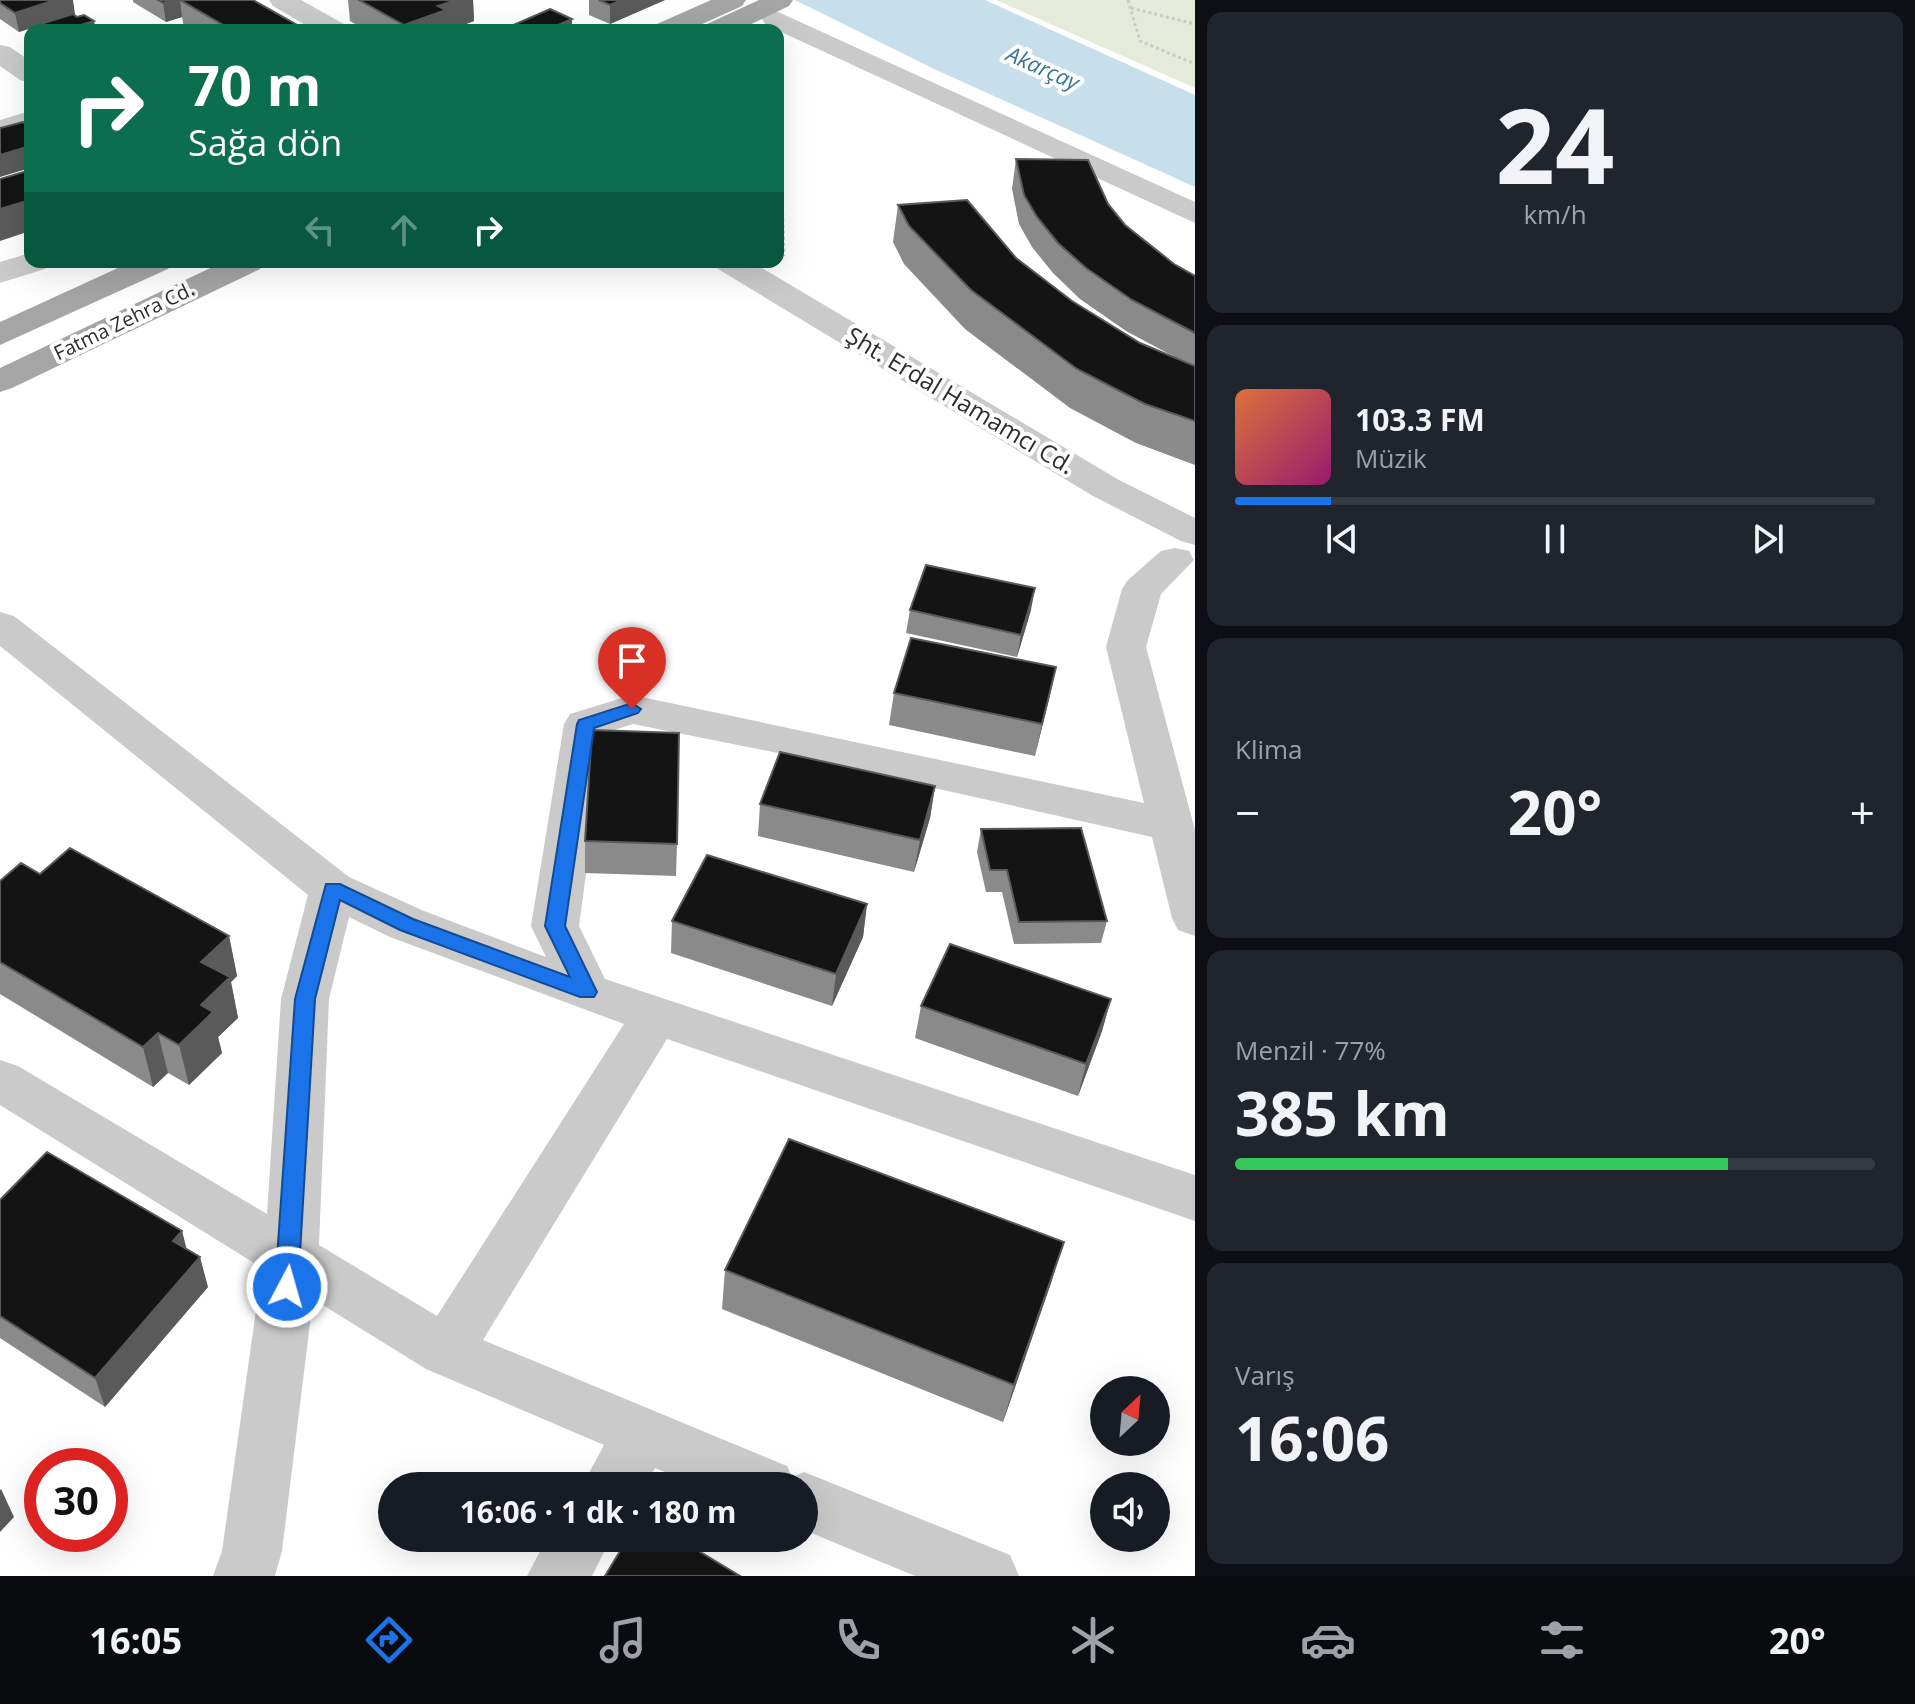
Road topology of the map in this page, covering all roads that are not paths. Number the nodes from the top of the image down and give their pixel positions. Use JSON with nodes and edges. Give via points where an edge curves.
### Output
{"nodes":[{"id":1,"x":282,"y":0,"type":"edge"},
{"id":2,"x":733,"y":0,"type":"edge"},
{"id":3,"x":778,"y":10,"type":"edge"},
{"id":4,"x":324,"y":24,"type":"edge"},
{"id":5,"x":680,"y":24,"type":"edge"},
{"id":6,"x":735,"y":24,"type":"edge"},
{"id":7,"x":0,"y":53,"type":"edge"},
{"id":8,"x":24,"y":70,"type":"edge"},
{"id":9,"x":24,"y":122,"type":"edge"},
{"id":10,"x":0,"y":129,"type":"edge"},
{"id":11,"x":1195,"y":214,"type":"edge"},
{"id":12,"x":24,"y":265,"type":"edge"},
{"id":13,"x":144,"y":268,"type":"edge"},
{"id":14,"x":236,"y":268,"type":"edge"},
{"id":15,"x":739,"y":268,"type":"edge"},
{"id":16,"x":0,"y":273,"type":"edge"},
{"id":17,"x":0,"y":335,"type":"edge"},
{"id":18,"x":0,"y":381,"type":"edge"},
{"id":19,"x":1188,"y":558,"type":"edge"},
{"id":20,"x":0,"y":625,"type":"edge"},
{"id":21,"x":1171,"y":825,"type":"junction"},
{"id":22,"x":333,"y":889,"type":"junction"},
{"id":23,"x":1195,"y":918,"type":"edge"},
{"id":24,"x":587,"y":992,"type":"junction"},
{"id":25,"x":656,"y":1015,"type":"junction"},
{"id":26,"x":0,"y":1080,"type":"edge"},
{"id":27,"x":1195,"y":1198,"type":"edge"},
{"id":28,"x":291,"y":1257,"type":"junction"},
{"id":29,"x":446,"y":1351,"type":"junction"},
{"id":30,"x":642,"y":1436,"type":"junction"},
{"id":31,"x":620,"y":1472,"type":"edge"},
{"id":32,"x":731,"y":1472,"type":"edge"},
{"id":33,"x":818,"y":1507,"type":"edge"},
{"id":34,"x":573,"y":1552,"type":"edge"},
{"id":35,"x":244,"y":1576,"type":"edge"},
{"id":36,"x":558,"y":1576,"type":"edge"},
{"id":37,"x":988,"y":1576,"type":"edge"}],
"edges":[{"from":1,"to":4,"type":"street"},
{"from":2,"to":5,"type":"main road"},
{"from":3,"to":6,"type":"main road"},
{"from":3,"to":11,"type":"street"},
{"from":7,"to":8,"type":"street"},
{"from":9,"to":10,"type":"street"},
{"from":12,"to":16,"type":"street"},
{"from":13,"to":17,"type":"main road","name":"Fatma Zehra Cd."},
{"from":14,"to":18,"type":"main road","name":"Fatma Zehra Cd."},
{"from":15,"to":19,"type":"street","name":"Şht. Erdal Hamamcı Cd.","via":[[1106,488]]},
{"from":19,"to":21,"type":"street","via":[[1142,589],[1126,647]]},
{"from":20,"to":22,"type":"street"},
{"from":21,"to":23,"type":"street"},
{"from":21,"to":24,"type":"street","via":[[632,709],[585,724],[555,926]]},
{"from":22,"to":24,"type":"street","via":[[407,924]]},
{"from":22,"to":28,"type":"street","via":[[305,999]]},
{"from":24,"to":25,"type":"street"},
{"from":25,"to":27,"type":"street"},
{"from":25,"to":29,"type":"street"},
{"from":26,"to":28,"type":"street"},
{"from":28,"to":29,"type":"street"},
{"from":28,"to":35,"type":"street","via":[[252,1551]]},
{"from":29,"to":30,"type":"street"},
{"from":30,"to":31,"type":"street"},
{"from":30,"to":32,"type":"street"},
{"from":33,"to":37,"type":"street"},
{"from":34,"to":36,"type":"street"}]}
